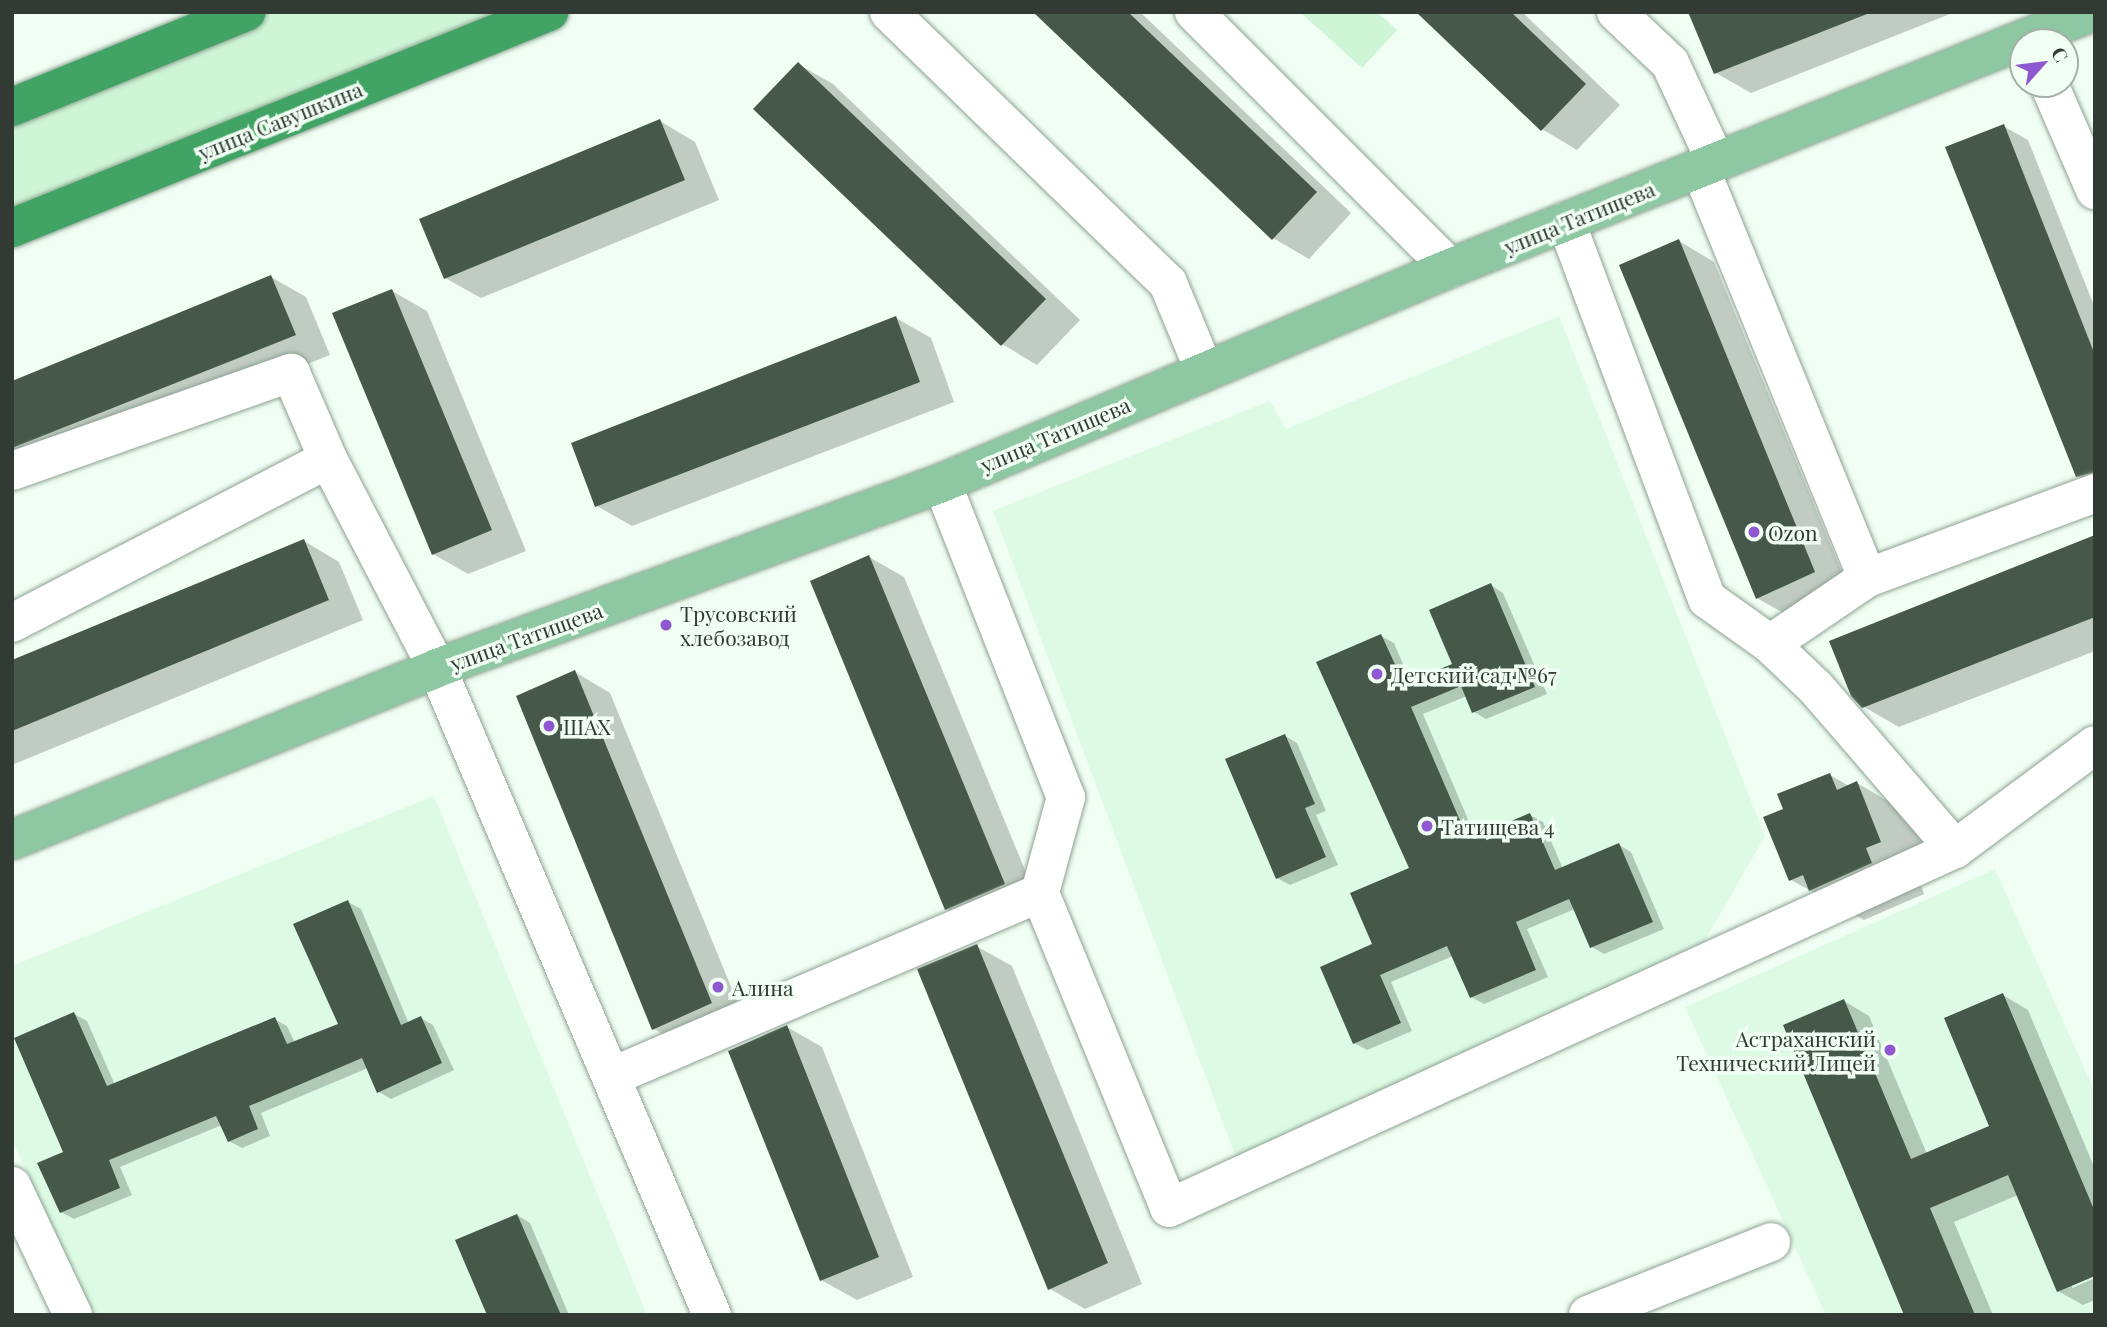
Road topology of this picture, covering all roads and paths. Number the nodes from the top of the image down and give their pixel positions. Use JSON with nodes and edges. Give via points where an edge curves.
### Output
{"nodes":[{"id":1,"x":246,"y":12,"type":"edge"},
{"id":2,"x":549,"y":12,"type":"edge"},
{"id":3,"x":889,"y":12,"type":"edge"},
{"id":4,"x":1194,"y":12,"type":"edge"},
{"id":5,"x":1616,"y":12,"type":"edge"},
{"id":6,"x":2092,"y":12,"type":"edge"},
{"id":7,"x":2056,"y":28,"type":"edge"},
{"id":8,"x":2009,"y":48,"type":"edge"},
{"id":9,"x":2055,"y":98,"type":"edge"},
{"id":10,"x":12,"y":107,"type":"edge"},
{"id":11,"x":1708,"y":165,"type":"junction"},
{"id":12,"x":2095,"y":190,"type":"edge"},
{"id":13,"x":1566,"y":222,"type":"junction"},
{"id":14,"x":12,"y":228,"type":"edge"},
{"id":15,"x":1450,"y":268,"type":"junction"},
{"id":16,"x":1204,"y":370,"type":"junction"},
{"id":17,"x":328,"y":458,"type":"junction"},
{"id":18,"x":12,"y":471,"type":"edge"},
{"id":19,"x":942,"y":483,"type":"junction"},
{"id":20,"x":2095,"y":493,"type":"edge"},
{"id":21,"x":1867,"y":578,"type":"junction"},
{"id":22,"x":12,"y":623,"type":"edge"},
{"id":23,"x":1770,"y":643,"type":"junction"},
{"id":24,"x":437,"y":668,"type":"junction"},
{"id":25,"x":2095,"y":745,"type":"edge"},
{"id":26,"x":12,"y":840,"type":"edge"},
{"id":27,"x":1955,"y":849,"type":"junction"},
{"id":28,"x":1040,"y":892,"type":"junction"},
{"id":29,"x":613,"y":1076,"type":"junction"},
{"id":30,"x":12,"y":1186,"type":"edge"},
{"id":31,"x":1771,"y":1242,"type":"dead end"},
{"id":32,"x":73,"y":1315,"type":"edge"},
{"id":33,"x":712,"y":1315,"type":"edge"},
{"id":34,"x":1588,"y":1315,"type":"edge"}],
"edges":[{"from":1,"to":10,"type":"highway"},
{"from":2,"to":14,"type":"highway","name":"улица Савушкина"},
{"from":3,"to":16,"type":"street","via":[[1168,284]]},
{"from":4,"to":15,"type":"street"},
{"from":5,"to":11,"type":"street","via":[[1670,63]]},
{"from":6,"to":7,"type":"main road","name":"улица Татищева"},
{"from":8,"to":11,"type":"main road","name":"улица Татищева"},
{"from":9,"to":12,"type":"street"},
{"from":11,"to":13,"type":"main road","name":"улица Татищева"},
{"from":11,"to":21,"type":"street"},
{"from":13,"to":15,"type":"main road","name":"улица Татищева"},
{"from":13,"to":23,"type":"street","via":[[1707,599]]},
{"from":15,"to":16,"type":"main road","name":"улица Татищева"},
{"from":16,"to":19,"type":"main road","name":"улица Татищева"},
{"from":17,"to":18,"type":"street","via":[[291,373]]},
{"from":17,"to":22,"type":"street"},
{"from":17,"to":24,"type":"street"},
{"from":19,"to":24,"type":"main road","name":"улица Татищева"},
{"from":19,"to":28,"type":"street","via":[[1066,797]]},
{"from":20,"to":21,"type":"street"},
{"from":21,"to":23,"type":"street"},
{"from":23,"to":27,"type":"street","via":[[1815,687]]},
{"from":24,"to":26,"type":"main road","name":"улица Татищева"},
{"from":24,"to":29,"type":"street"},
{"from":25,"to":27,"type":"street"},
{"from":27,"to":28,"type":"street","via":[[1169,1208]]},
{"from":28,"to":29,"type":"street"},
{"from":29,"to":33,"type":"street"},
{"from":30,"to":32,"type":"street"},
{"from":31,"to":34,"type":"street"}]}
